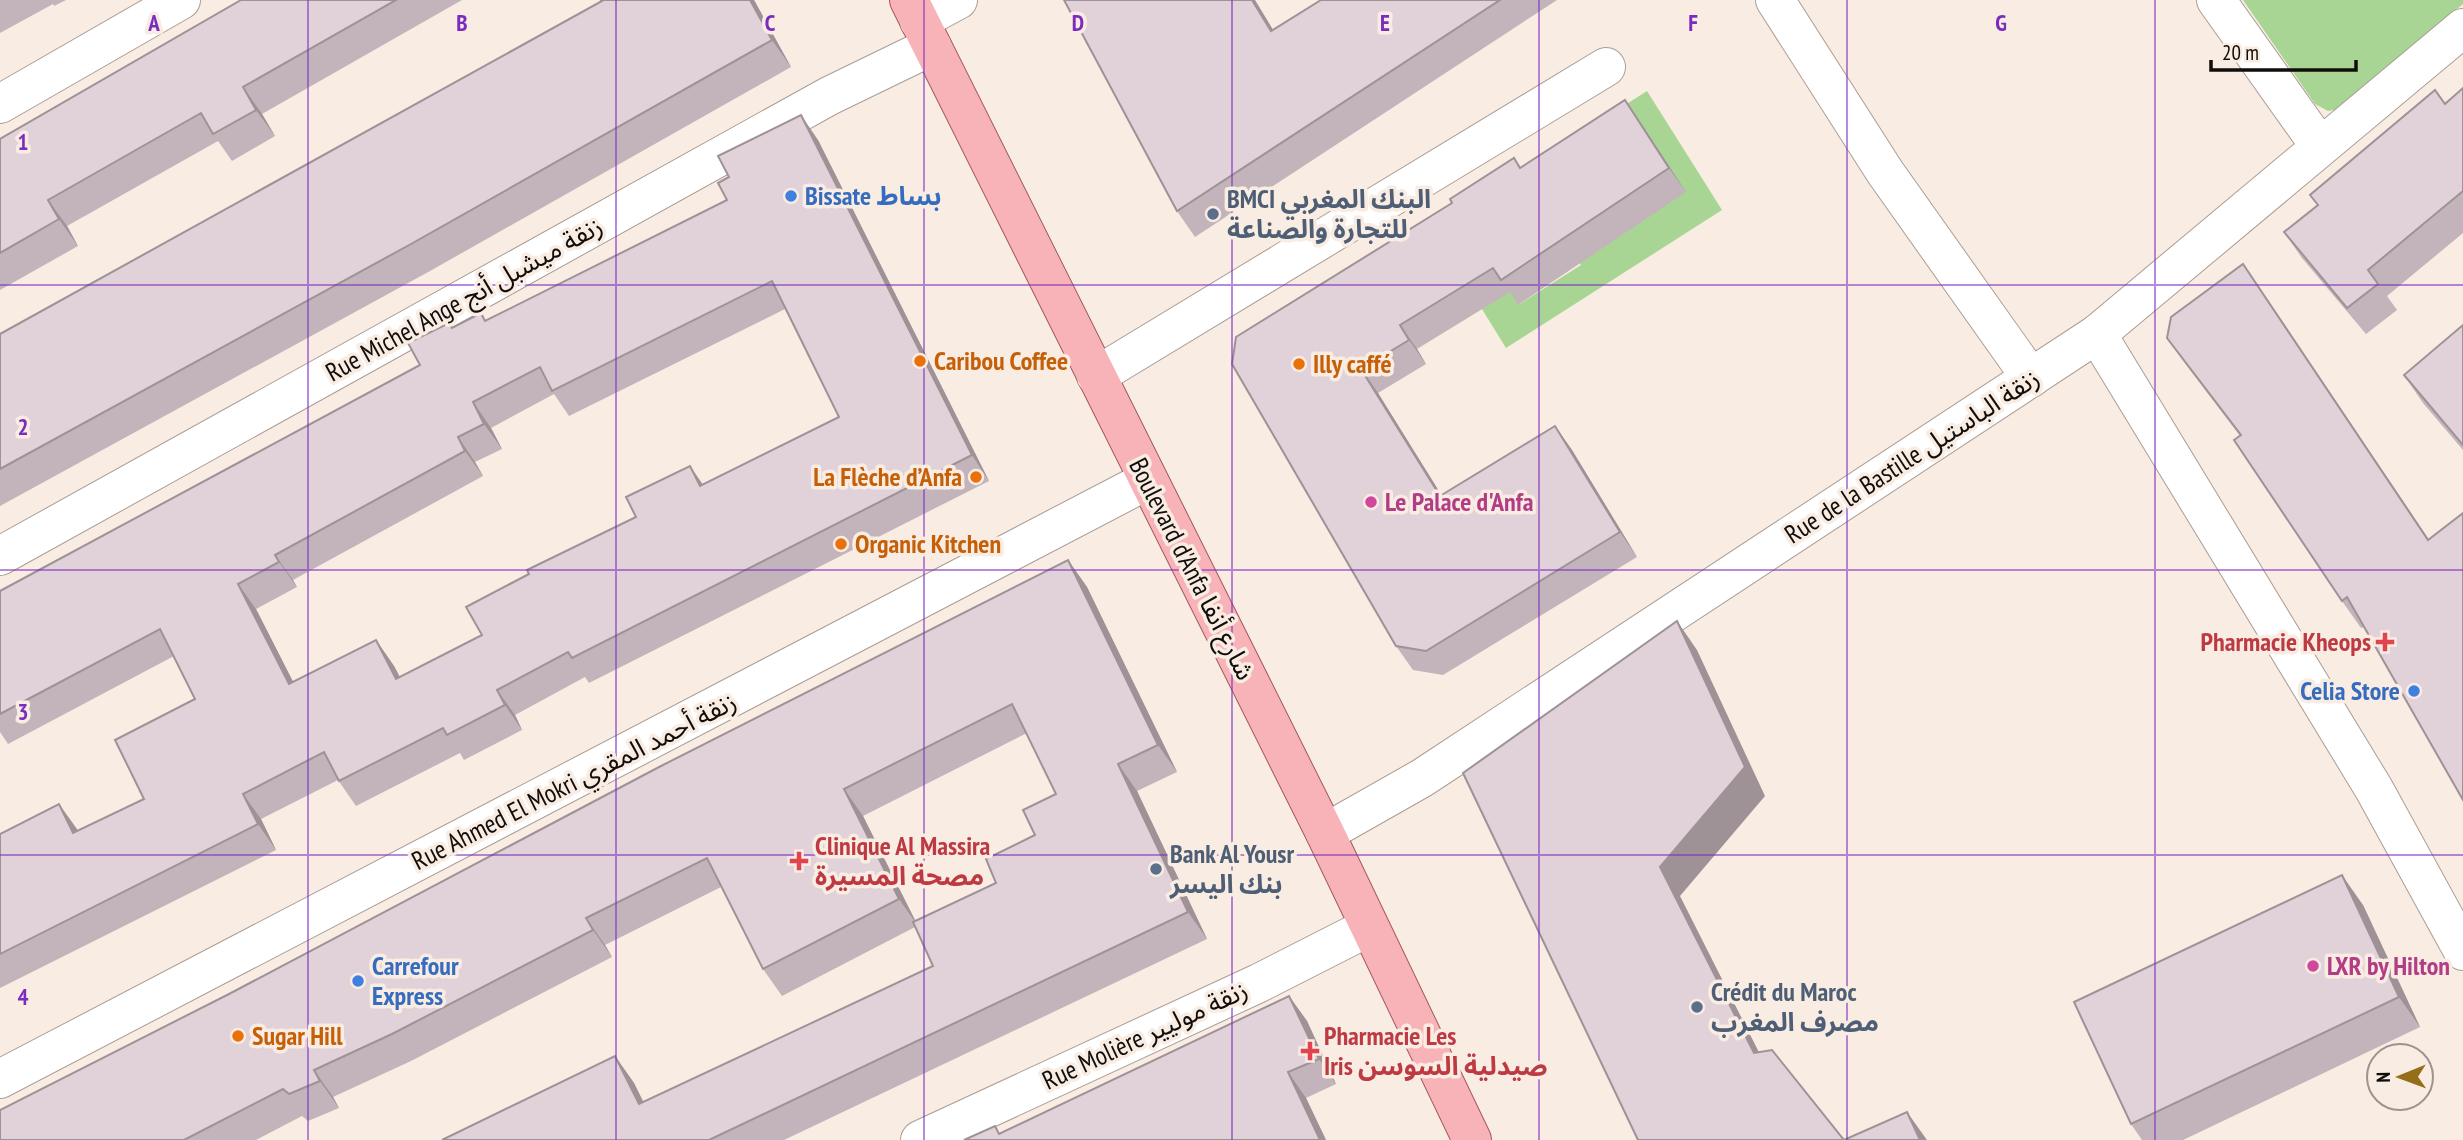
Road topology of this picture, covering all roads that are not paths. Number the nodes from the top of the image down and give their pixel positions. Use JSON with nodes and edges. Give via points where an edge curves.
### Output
{"nodes":[{"id":1,"x":181,"y":0,"type":"edge"},
{"id":2,"x":958,"y":0,"type":"edge"},
{"id":3,"x":1775,"y":0,"type":"edge"},
{"id":4,"x":2216,"y":0,"type":"edge"},
{"id":5,"x":920,"y":22,"type":"edge"},
{"id":6,"x":2463,"y":28,"type":"edge"},
{"id":7,"x":1606,"y":67,"type":"dead end"},
{"id":8,"x":0,"y":104,"type":"edge"},
{"id":9,"x":2319,"y":145,"type":"junction"},
{"id":10,"x":2097,"y":334,"type":"junction"},
{"id":11,"x":1096,"y":376,"type":"junction"},
{"id":12,"x":2031,"y":378,"type":"junction"},
{"id":13,"x":1148,"y":480,"type":"junction"},
{"id":14,"x":0,"y":556,"type":"edge"},
{"id":15,"x":1325,"y":833,"type":"junction"},
{"id":16,"x":1369,"y":927,"type":"junction"},
{"id":17,"x":2463,"y":951,"type":"edge"},
{"id":18,"x":0,"y":1079,"type":"edge"},
{"id":19,"x":920,"y":1140,"type":"edge"},
{"id":20,"x":1472,"y":1140,"type":"edge"}],
"edges":[{"from":1,"to":8,"type":"street"},
{"from":2,"to":5,"type":"street","name":"Rue Michel Ange زنقة ميشبل أنج"},
{"from":3,"to":12,"type":"street","via":[[1885,172]]},
{"from":4,"to":9,"type":"street"},
{"from":5,"to":11,"type":"main road","name":"Boulevard d'Anfa شارع أنفا"},
{"from":5,"to":14,"type":"street","name":"Rue Michel Ange زنقة ميشبل أنج","via":[[817,103]]},
{"from":6,"to":9,"type":"street","name":"Rue de la Bastille زنقة الباستيل"},
{"from":7,"to":11,"type":"street"},
{"from":9,"to":10,"type":"street","name":"Rue de la Bastille زنقة الباستيل"},
{"from":10,"to":12,"type":"street","name":"Rue de la Bastille زنقة الباستيل"},
{"from":10,"to":17,"type":"street","via":[[2374,789]]},
{"from":11,"to":13,"type":"main road","name":"Boulevard d'Anfa شارع أنفا"},
{"from":12,"to":15,"type":"street","name":"Rue de la Bastille زنقة الباستيل","via":[[1422,778]]},
{"from":13,"to":15,"type":"main road","name":"Boulevard d'Anfa شارع أنفا"},
{"from":13,"to":18,"type":"street","name":"Rue Ahmed El Mokri زنقة أحمد المقري"},
{"from":15,"to":16,"type":"main road","name":"Boulevard d'Anfa شارع أنفا"},
{"from":16,"to":19,"type":"street","name":"Rue Molière زنقة موليير"},
{"from":16,"to":20,"type":"main road","name":"Boulevard d'Anfa شارع أنفا"}]}
